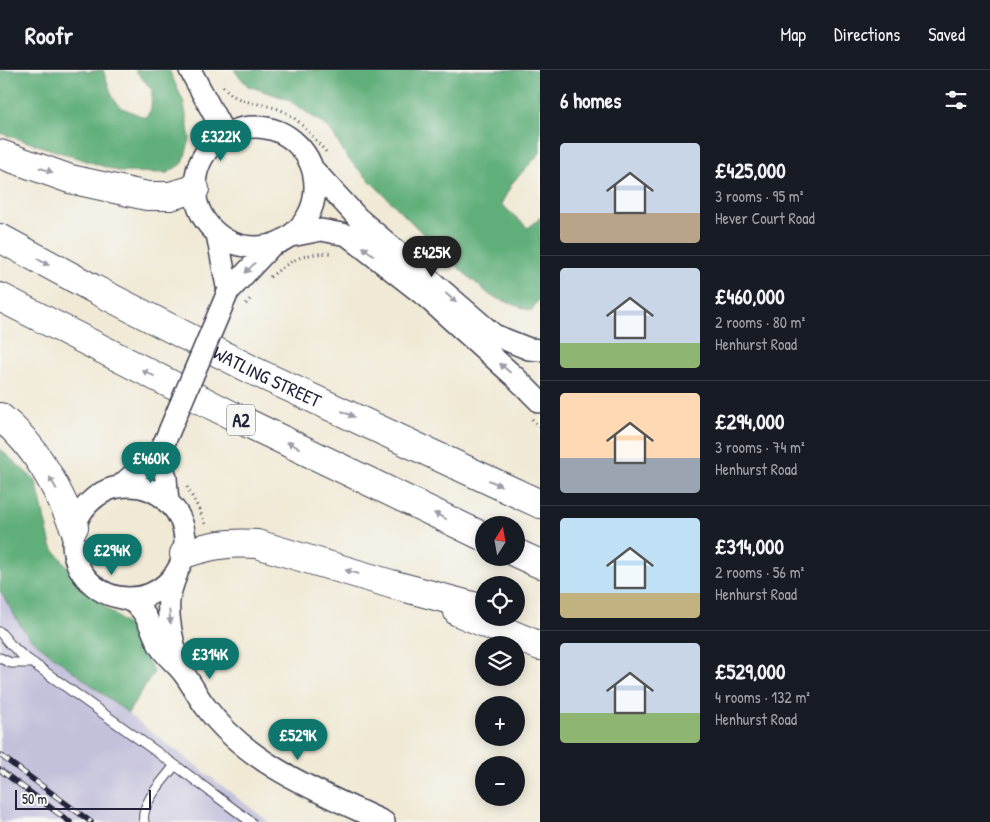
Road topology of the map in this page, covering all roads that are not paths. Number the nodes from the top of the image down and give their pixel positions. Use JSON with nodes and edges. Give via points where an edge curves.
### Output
{"nodes":[{"id":1,"x":190,"y":70,"type":"edge"},
{"id":2,"x":225,"y":135,"type":"junction"},
{"id":3,"x":0,"y":154,"type":"edge"},
{"id":4,"x":313,"y":169,"type":"junction"},
{"id":5,"x":195,"y":190,"type":"junction"},
{"id":6,"x":217,"y":234,"type":"junction"},
{"id":7,"x":291,"y":236,"type":"junction"},
{"id":8,"x":0,"y":238,"type":"edge"},
{"id":9,"x":272,"y":245,"type":"junction"},
{"id":10,"x":228,"y":292,"type":"junction"},
{"id":11,"x":0,"y":297,"type":"edge"},
{"id":12,"x":540,"y":350,"type":"edge"},
{"id":13,"x":534,"y":409,"type":"edge"},
{"id":14,"x":0,"y":417,"type":"edge"},
{"id":15,"x":162,"y":446,"type":"junction"},
{"id":16,"x":119,"y":487,"type":"junction"},
{"id":17,"x":168,"y":503,"type":"junction"},
{"id":18,"x":540,"y":504,"type":"edge"},
{"id":19,"x":74,"y":527,"type":"junction"},
{"id":20,"x":475,"y":533,"type":"edge"},
{"id":21,"x":525,"y":556,"type":"edge"},
{"id":22,"x":190,"y":557,"type":"junction"},
{"id":23,"x":540,"y":564,"type":"edge"},
{"id":24,"x":391,"y":584,"type":"junction"},
{"id":25,"x":122,"y":598,"type":"junction"},
{"id":26,"x":475,"y":607,"type":"edge"},
{"id":27,"x":525,"y":621,"type":"edge"},
{"id":28,"x":540,"y":625,"type":"edge"},
{"id":29,"x":0,"y":632,"type":"edge"},
{"id":30,"x":540,"y":646,"type":"edge"},
{"id":31,"x":0,"y":658,"type":"edge"},
{"id":32,"x":33,"y":663,"type":"junction"},
{"id":33,"x":184,"y":674,"type":"junction"},
{"id":34,"x":175,"y":765,"type":"junction"},
{"id":35,"x":144,"y":822,"type":"edge"},
{"id":36,"x":251,"y":822,"type":"edge"},
{"id":37,"x":384,"y":822,"type":"edge"}],
"edges":[{"from":1,"to":2,"type":"street"},
{"from":2,"to":4,"type":"street","via":[[241,128],[277,131],[293,139]]},
{"from":2,"to":5,"type":"street","via":[[202,158],[196,173]]},
{"from":3,"to":5,"type":"highway","one_way":true,"via":[[70,178],[147,196],[170,196]]},
{"from":4,"to":7,"type":"street","via":[[316,187],[313,206]]},
{"from":4,"to":12,"type":"street","one_way":true,"via":[[358,218],[494,335]]},
{"from":5,"to":6,"type":"street","via":[[205,221]]},
{"from":6,"to":9,"type":"street","via":[[234,243],[253,247]]},
{"from":6,"to":10,"type":"street"},
{"from":7,"to":9,"type":"street"},
{"from":13,"to":7,"type":"street","one_way":true,"via":[[516,378],[426,296],[347,235],[321,230]]},
{"from":8,"to":18,"type":"highway","name":"WATLING STREET","one_way":true,"via":[[256,372]]},
{"from":9,"to":10,"type":"street","one_way":true},
{"from":10,"to":15,"type":"street","bridge":true},
{"from":20,"to":11,"type":"highway","number":"A2","one_way":true,"via":[[233,416]]},
{"from":19,"to":14,"type":"highway","one_way":true,"via":[[36,454]]},
{"from":15,"to":16,"type":"street"},
{"from":15,"to":17,"type":"street"},
{"from":16,"to":17,"type":"street","via":[[137,487],[154,492]]},
{"from":16,"to":19,"type":"street","via":[[91,501],[80,512]]},
{"from":17,"to":22,"type":"street","via":[[179,517]]},
{"from":19,"to":25,"type":"street","via":[[72,546],[77,565],[88,581],[103,592]]},
{"from":21,"to":23,"type":"highway"},
{"from":24,"to":22,"type":"highway","one_way":true,"via":[[257,544],[234,542]]},
{"from":22,"to":25,"type":"street","via":[[167,583],[154,592],[138,598]]},
{"from":22,"to":33,"type":"street","one_way":true,"via":[[169,600],[176,656]]},
{"from":24,"to":26,"type":"highway"},
{"from":24,"to":30,"type":"highway"},
{"from":25,"to":33,"type":"street","via":[[130,599],[140,608],[160,646]]},
{"from":27,"to":28,"type":"highway"},
{"from":29,"to":32,"type":"lane"},
{"from":31,"to":32,"type":"lane","via":[[11,663]]},
{"from":32,"to":34,"type":"lane"},
{"from":33,"to":37,"type":"street","via":[[222,726],[258,758]]},
{"from":34,"to":35,"type":"lane","via":[[146,806]]},
{"from":34,"to":36,"type":"lane"}]}
